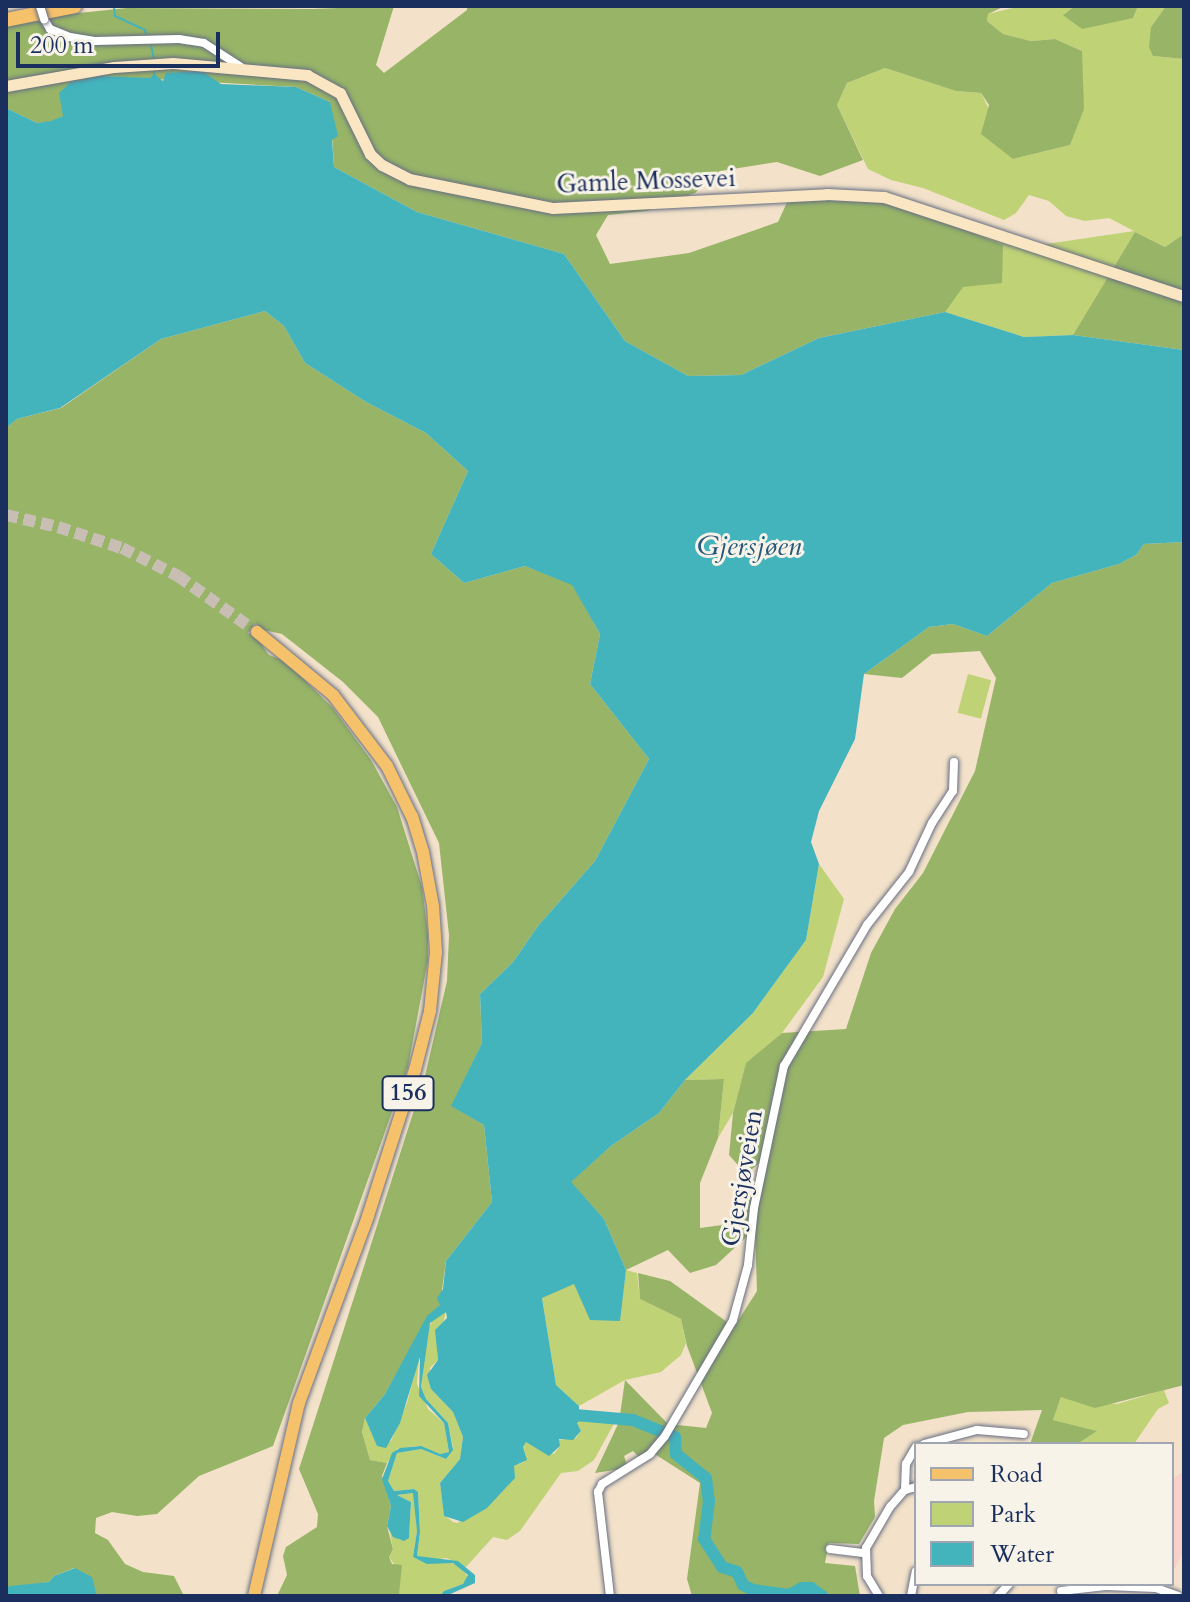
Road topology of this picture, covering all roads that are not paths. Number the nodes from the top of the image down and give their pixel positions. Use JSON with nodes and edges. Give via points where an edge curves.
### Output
{"nodes":[{"id":1,"x":75,"y":6,"type":"edge"},
{"id":2,"x":40,"y":10,"type":"edge"},
{"id":3,"x":6,"y":13,"type":"edge"},
{"id":4,"x":6,"y":20,"type":"edge"},
{"id":5,"x":241,"y":67,"type":"junction"},
{"id":6,"x":6,"y":86,"type":"edge"},
{"id":7,"x":1184,"y":296,"type":"edge"},
{"id":8,"x":257,"y":632,"type":"tunnel mouth"},
{"id":9,"x":954,"y":762,"type":"dead end"},
{"id":10,"x":1024,"y":1434,"type":"dead end"},
{"id":11,"x":932,"y":1442,"type":"edge"},
{"id":12,"x":914,"y":1450,"type":"edge"},
{"id":13,"x":914,"y":1488,"type":"edge"},
{"id":14,"x":905,"y":1490,"type":"junction"},
{"id":15,"x":830,"y":1549,"type":"dead end"},
{"id":16,"x":865,"y":1553,"type":"junction"},
{"id":17,"x":1061,"y":1591,"type":"dead end"},
{"id":18,"x":254,"y":1596,"type":"edge"},
{"id":19,"x":610,"y":1596,"type":"edge"},
{"id":20,"x":879,"y":1596,"type":"edge"},
{"id":21,"x":1178,"y":1596,"type":"edge"}],
"edges":[{"from":1,"to":4,"type":"highway"},
{"from":2,"to":3,"type":"highway"},
{"from":2,"to":5,"type":"street","via":[[50,29],[70,37],[204,43]]},
{"from":5,"to":6,"type":"main road","name":"Gamle Mossevei","via":[[114,67]]},
{"from":5,"to":7,"type":"main road","name":"Gamle Mossevei","via":[[307,75],[333,86],[347,103],[370,154],[409,179],[553,208],[827,194],[884,197]]},
{"from":8,"to":18,"type":"main road","number":"156","via":[[333,695],[387,766],[423,852],[436,952],[415,1070],[299,1403]]},
{"from":9,"to":19,"type":"street","name":"Gjersjøveien","via":[[953,791],[909,872],[867,925],[784,1066],[733,1320],[667,1433],[650,1454],[602,1484],[598,1492]]},
{"from":10,"to":11,"type":"street","via":[[977,1430]]},
{"from":12,"to":14,"type":"street","via":[[906,1464]]},
{"from":13,"to":14,"type":"street"},
{"from":14,"to":16,"type":"street"},
{"from":15,"to":16,"type":"street"},
{"from":16,"to":20,"type":"street","via":[[867,1576]]},
{"from":17,"to":21,"type":"street","via":[[1156,1588]]}]}
